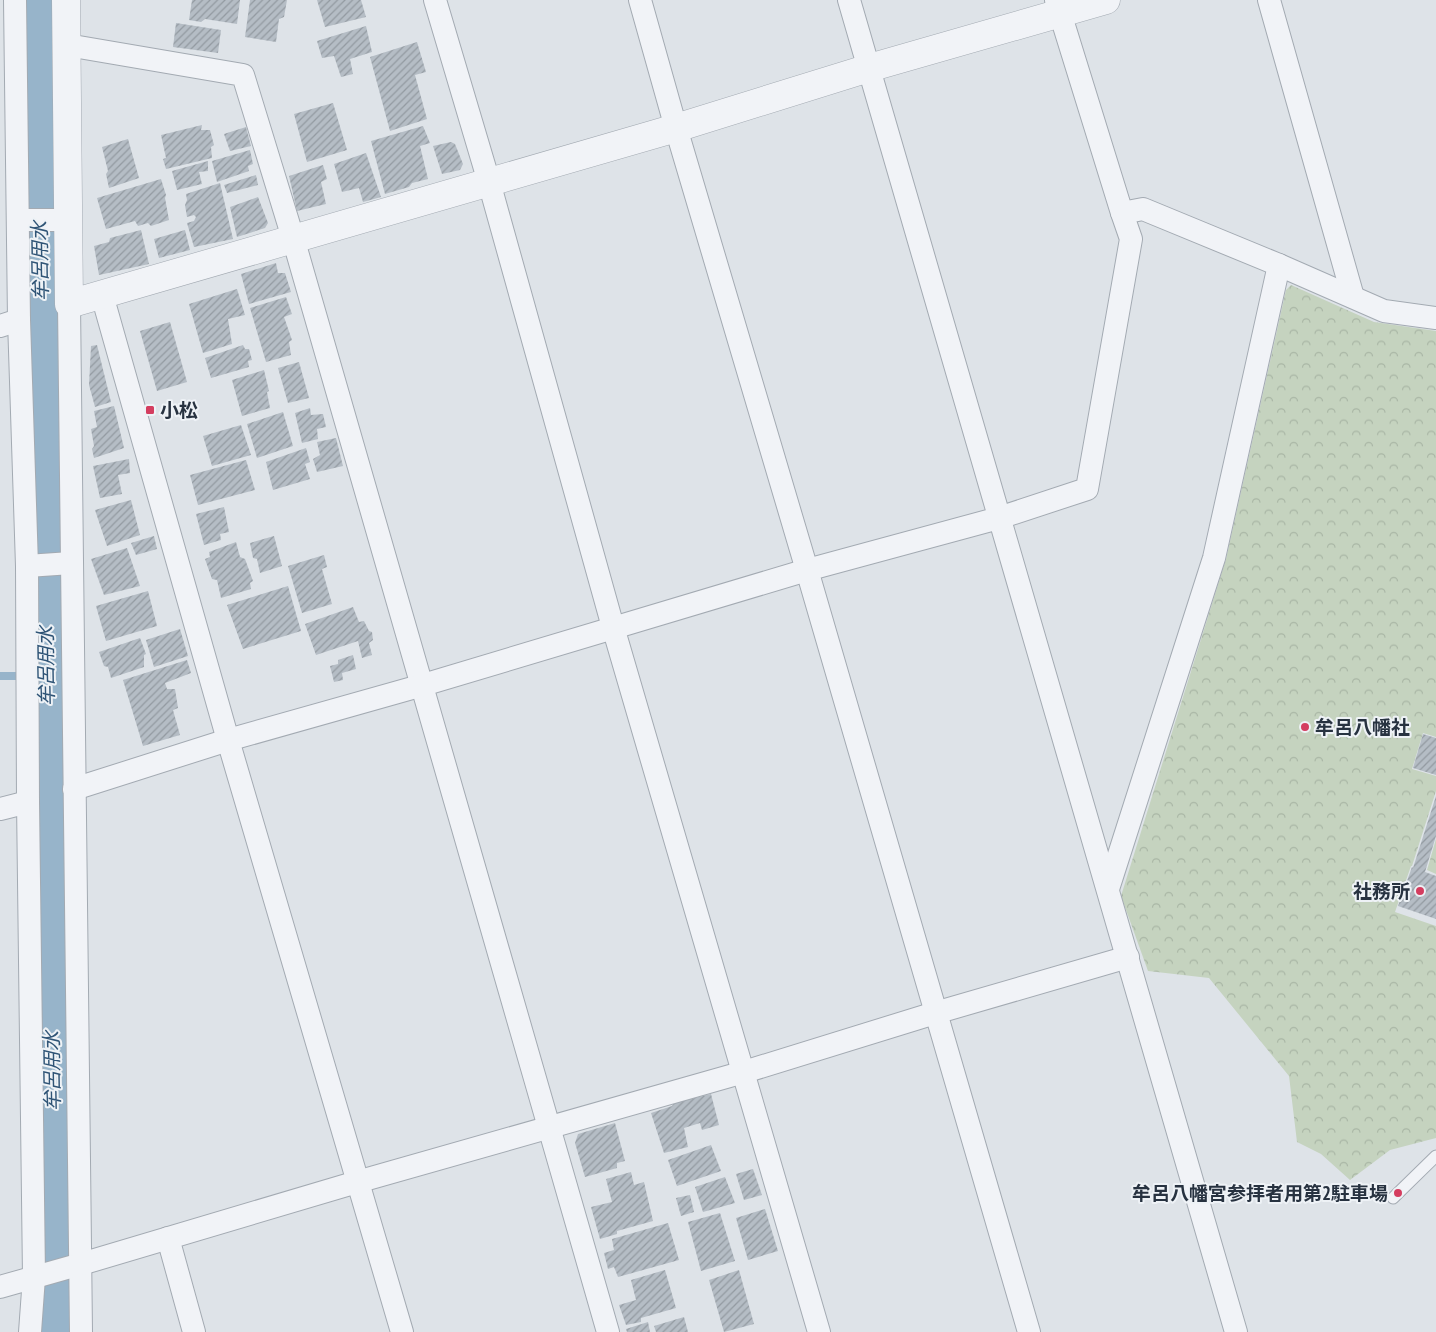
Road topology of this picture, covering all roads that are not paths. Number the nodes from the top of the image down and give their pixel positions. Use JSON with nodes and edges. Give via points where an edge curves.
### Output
{"nodes":[{"id":1,"x":15,"y":0,"type":"edge"},
{"id":2,"x":66,"y":0,"type":"edge"},
{"id":3,"x":435,"y":0,"type":"edge"},
{"id":4,"x":640,"y":0,"type":"edge"},
{"id":5,"x":849,"y":0,"type":"edge"},
{"id":6,"x":1106,"y":0,"type":"edge"},
{"id":7,"x":1269,"y":0,"type":"edge"},
{"id":8,"x":1058,"y":7,"type":"edge"},
{"id":9,"x":66,"y":46,"type":"junction"},
{"id":10,"x":869,"y":68,"type":"junction"},
{"id":11,"x":676,"y":128,"type":"junction"},
{"id":12,"x":489,"y":182,"type":"junction"},
{"id":13,"x":1122,"y":213,"type":"junction"},
{"id":14,"x":24,"y":220,"type":"junction"},
{"id":15,"x":62,"y":220,"type":"junction"},
{"id":16,"x":293,"y":238,"type":"junction"},
{"id":17,"x":1279,"y":265,"type":"junction"},
{"id":18,"x":102,"y":294,"type":"junction"},
{"id":19,"x":1353,"y":297,"type":"junction"},
{"id":20,"x":68,"y":304,"type":"junction"},
{"id":21,"x":1436,"y":318,"type":"edge"},
{"id":22,"x":10,"y":323,"type":"edge"},
{"id":23,"x":999,"y":518,"type":"junction"},
{"id":24,"x":65,"y":563,"type":"junction"},
{"id":25,"x":31,"y":566,"type":"junction"},
{"id":26,"x":807,"y":570,"type":"junction"},
{"id":27,"x":613,"y":628,"type":"junction"},
{"id":28,"x":423,"y":685,"type":"junction"},
{"id":29,"x":228,"y":740,"type":"junction"},
{"id":30,"x":74,"y":789,"type":"junction"},
{"id":31,"x":28,"y":802,"type":"junction"},
{"id":32,"x":0,"y":809,"type":"edge"},
{"id":33,"x":1108,"y":889,"type":"junction"},
{"id":34,"x":1128,"y":957,"type":"junction"},
{"id":35,"x":935,"y":1013,"type":"junction"},
{"id":36,"x":744,"y":1072,"type":"junction"},
{"id":37,"x":549,"y":1127,"type":"junction"},
{"id":38,"x":1436,"y":1156,"type":"edge"},
{"id":39,"x":357,"y":1182,"type":"junction"},
{"id":40,"x":1393,"y":1198,"type":"dead end"},
{"id":41,"x":168,"y":1238,"type":"junction"},
{"id":42,"x":75,"y":1266,"type":"junction"},
{"id":43,"x":39,"y":1276,"type":"junction"},
{"id":44,"x":0,"y":1286,"type":"edge"},
{"id":45,"x":30,"y":1332,"type":"edge"},
{"id":46,"x":81,"y":1332,"type":"edge"},
{"id":47,"x":194,"y":1332,"type":"edge"},
{"id":48,"x":402,"y":1332,"type":"edge"},
{"id":49,"x":608,"y":1332,"type":"edge"},
{"id":50,"x":819,"y":1332,"type":"edge"},
{"id":51,"x":1029,"y":1332,"type":"edge"},
{"id":52,"x":1236,"y":1332,"type":"edge"}],
"edges":[{"from":1,"to":14,"type":"street"},
{"from":2,"to":9,"type":"street"},
{"from":3,"to":12,"type":"street"},
{"from":4,"to":11,"type":"street"},
{"from":5,"to":10,"type":"street"},
{"from":6,"to":8,"type":"street"},
{"from":7,"to":19,"type":"street"},
{"from":8,"to":10,"type":"street"},
{"from":8,"to":13,"type":"street"},
{"from":9,"to":15,"type":"street"},
{"from":9,"to":16,"type":"street","via":[[243,75]]},
{"from":10,"to":11,"type":"street"},
{"from":10,"to":23,"type":"street"},
{"from":11,"to":12,"type":"street"},
{"from":11,"to":26,"type":"street"},
{"from":12,"to":16,"type":"street"},
{"from":12,"to":27,"type":"street"},
{"from":13,"to":17,"type":"street","via":[[1143,210]]},
{"from":13,"to":23,"type":"street","via":[[1131,239],[1087,489]]},
{"from":14,"to":15,"type":"street"},
{"from":14,"to":22,"type":"street"},
{"from":15,"to":20,"type":"street"},
{"from":16,"to":18,"type":"street"},
{"from":16,"to":28,"type":"street"},
{"from":17,"to":19,"type":"street"},
{"from":17,"to":33,"type":"street","via":[[1214,558]]},
{"from":18,"to":20,"type":"street"},
{"from":18,"to":29,"type":"street"},
{"from":19,"to":21,"type":"street","via":[[1384,311]]},
{"from":20,"to":24,"type":"street"},
{"from":22,"to":25,"type":"street"},
{"from":23,"to":26,"type":"street"},
{"from":23,"to":33,"type":"street"},
{"from":24,"to":25,"type":"street"},
{"from":24,"to":30,"type":"street"},
{"from":25,"to":31,"type":"street"},
{"from":26,"to":27,"type":"street"},
{"from":26,"to":35,"type":"street"},
{"from":27,"to":28,"type":"street"},
{"from":27,"to":36,"type":"street"},
{"from":28,"to":29,"type":"street"},
{"from":28,"to":37,"type":"street"},
{"from":29,"to":30,"type":"street"},
{"from":29,"to":39,"type":"street"},
{"from":30,"to":42,"type":"street"},
{"from":31,"to":32,"type":"street"},
{"from":31,"to":43,"type":"street"},
{"from":33,"to":34,"type":"street"},
{"from":34,"to":35,"type":"street"},
{"from":34,"to":52,"type":"street"},
{"from":35,"to":36,"type":"street"},
{"from":35,"to":51,"type":"street"},
{"from":36,"to":37,"type":"street"},
{"from":36,"to":50,"type":"street"},
{"from":37,"to":39,"type":"street"},
{"from":37,"to":49,"type":"street"},
{"from":38,"to":40,"type":"lane"},
{"from":39,"to":41,"type":"street"},
{"from":39,"to":48,"type":"street"},
{"from":41,"to":42,"type":"street"},
{"from":41,"to":47,"type":"street"},
{"from":42,"to":43,"type":"street"},
{"from":42,"to":46,"type":"street"},
{"from":43,"to":44,"type":"street"},
{"from":43,"to":45,"type":"street"}]}
